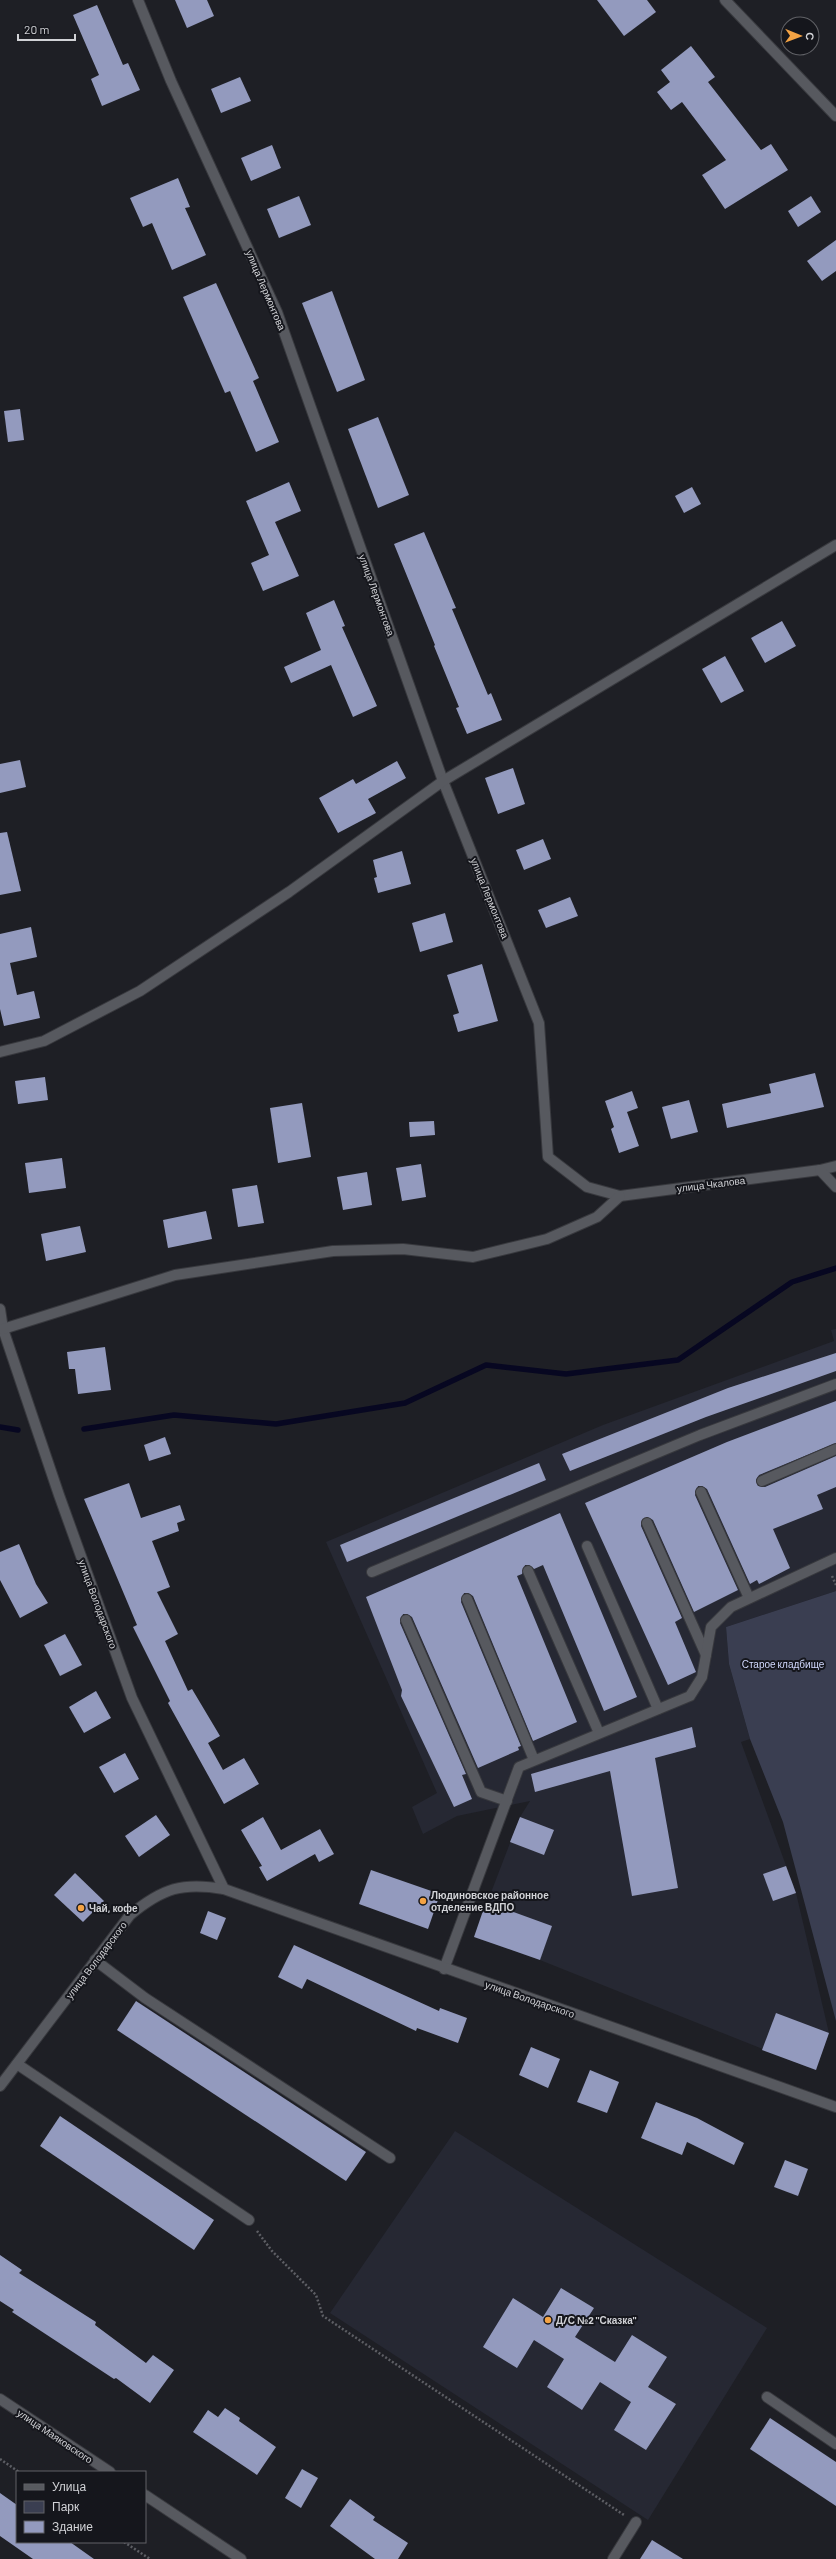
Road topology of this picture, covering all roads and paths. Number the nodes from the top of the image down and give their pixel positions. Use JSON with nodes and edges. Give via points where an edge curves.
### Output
{"nodes":[{"id":1,"x":138,"y":0,"type":"edge"},
{"id":2,"x":725,"y":0,"type":"edge"},
{"id":3,"x":836,"y":116,"type":"edge"},
{"id":4,"x":836,"y":545,"type":"edge"},
{"id":5,"x":443,"y":781,"type":"junction"},
{"id":6,"x":0,"y":1052,"type":"edge"},
{"id":7,"x":836,"y":1166,"type":"edge"},
{"id":8,"x":820,"y":1170,"type":"junction"},
{"id":9,"x":836,"y":1186,"type":"edge"},
{"id":10,"x":587,"y":1187,"type":"joint"},
{"id":11,"x":620,"y":1196,"type":"junction"},
{"id":12,"x":0,"y":1309,"type":"edge"},
{"id":13,"x":3,"y":1329,"type":"junction"},
{"id":14,"x":836,"y":1384,"type":"edge"},
{"id":15,"x":836,"y":1449,"type":"edge"},
{"id":16,"x":762,"y":1482,"type":"dead end"},
{"id":17,"x":701,"y":1492,"type":"dead end"},
{"id":18,"x":647,"y":1523,"type":"dead end"},
{"id":19,"x":587,"y":1546,"type":"dead end"},
{"id":20,"x":836,"y":1558,"type":"edge"},
{"id":21,"x":528,"y":1571,"type":"dead end"},
{"id":22,"x":372,"y":1572,"type":"dead end"},
{"id":23,"x":749,"y":1598,"type":"junction"},
{"id":24,"x":467,"y":1599,"type":"dead end"},
{"id":25,"x":406,"y":1620,"type":"dead end"},
{"id":26,"x":706,"y":1655,"type":"junction"},
{"id":27,"x":658,"y":1709,"type":"junction"},
{"id":28,"x":599,"y":1733,"type":"junction"},
{"id":29,"x":534,"y":1760,"type":"junction"},
{"id":30,"x":506,"y":1801,"type":"junction"},
{"id":31,"x":224,"y":1889,"type":"junction"},
{"id":32,"x":96,"y":1960,"type":"junction"},
{"id":33,"x":444,"y":1969,"type":"junction"},
{"id":34,"x":17,"y":2064,"type":"junction"},
{"id":35,"x":0,"y":2086,"type":"edge"},
{"id":36,"x":836,"y":2107,"type":"edge"},
{"id":37,"x":390,"y":2158,"type":"dead end"},
{"id":38,"x":249,"y":2220,"type":"joint"},
{"id":39,"x":767,"y":2397,"type":"dead end"},
{"id":40,"x":0,"y":2399,"type":"edge"},
{"id":41,"x":836,"y":2444,"type":"edge"},
{"id":42,"x":0,"y":2459,"type":"edge"},
{"id":43,"x":18,"y":2471,"type":"edge"},
{"id":44,"x":108,"y":2471,"type":"edge"},
{"id":45,"x":146,"y":2496,"type":"edge"},
{"id":46,"x":636,"y":2522,"type":"joint"},
{"id":47,"x":126,"y":2543,"type":"edge"},
{"id":48,"x":150,"y":2559,"type":"edge"},
{"id":49,"x":241,"y":2559,"type":"edge"},
{"id":50,"x":613,"y":2559,"type":"edge"}],
"edges":[{"from":1,"to":5,"type":"street","name":"улица Лермонтова","via":[[171,81],[277,312]]},
{"from":2,"to":3,"type":"street"},
{"from":4,"to":5,"type":"street"},
{"from":5,"to":6,"type":"street","via":[[289,892],[140,991],[44,1041]]},
{"from":5,"to":10,"type":"street","name":"улица Лермонтова","via":[[539,1023],[548,1157]]},
{"from":7,"to":8,"type":"street","name":"улица Чкалова"},
{"from":8,"to":9,"type":"street"},
{"from":8,"to":11,"type":"street","name":"улица Чкалова"},
{"from":10,"to":11,"type":"street","name":"улица Чкалова"},
{"from":11,"to":13,"type":"street","via":[[597,1217],[547,1239],[473,1258],[403,1248],[333,1251],[183,1273]]},
{"from":12,"to":13,"type":"street","name":"улица Володарского"},
{"from":13,"to":31,"type":"street","name":"улица Володарского","via":[[132,1698]]},
{"from":14,"to":22,"type":"street","via":[[700,1435]]},
{"from":15,"to":16,"type":"street"},
{"from":17,"to":23,"type":"street"},
{"from":18,"to":26,"type":"street"},
{"from":19,"to":27,"type":"street"},
{"from":20,"to":23,"type":"street"},
{"from":21,"to":28,"type":"street"},
{"from":23,"to":26,"type":"street","via":[[731,1606],[711,1627]]},
{"from":24,"to":29,"type":"street"},
{"from":25,"to":30,"type":"street","via":[[481,1792]]},
{"from":26,"to":27,"type":"street","via":[[702,1677],[690,1696]]},
{"from":27,"to":28,"type":"street"},
{"from":28,"to":29,"type":"street"},
{"from":29,"to":30,"type":"street","via":[[519,1767]]},
{"from":30,"to":33,"type":"street"},
{"from":31,"to":32,"type":"street","name":"улица Володарского","via":[[199,1885],[174,1888],[152,1897],[130,1915]]},
{"from":31,"to":33,"type":"street","name":"улица Володарского"},
{"from":32,"to":34,"type":"street","name":"улица Володарского"},
{"from":32,"to":37,"type":"street","via":[[145,1998]]},
{"from":33,"to":36,"type":"street","name":"улица Володарского"},
{"from":34,"to":35,"type":"street","name":"улица Володарского"},
{"from":34,"to":38,"type":"street"},
{"from":38,"to":46,"type":"path","via":[[272,2251],[316,2296],[323,2316]]},
{"from":39,"to":41,"type":"street"},
{"from":40,"to":44,"type":"street","name":"улица Маяковского"},
{"from":42,"to":43,"type":"path"},
{"from":45,"to":49,"type":"street"},
{"from":46,"to":50,"type":"street"},
{"from":47,"to":48,"type":"path"}]}
